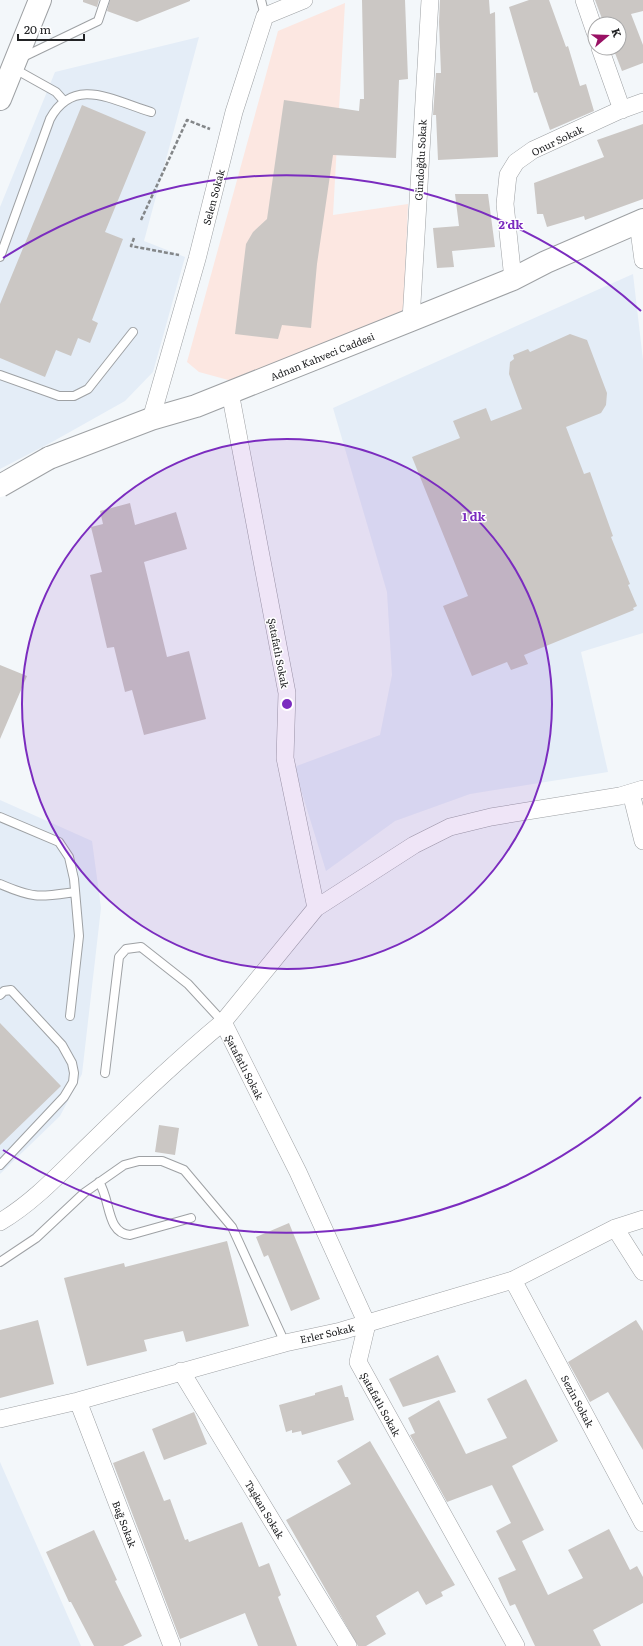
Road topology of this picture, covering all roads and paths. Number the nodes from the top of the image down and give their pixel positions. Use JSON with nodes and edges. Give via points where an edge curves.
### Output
{"nodes":[{"id":1,"x":40,"y":0,"type":"edge"},
{"id":2,"x":105,"y":0,"type":"edge"},
{"id":3,"x":304,"y":0,"type":"edge"},
{"id":4,"x":430,"y":0,"type":"edge"},
{"id":5,"x":584,"y":0,"type":"edge"},
{"id":6,"x":263,"y":8,"type":"edge"},
{"id":7,"x":590,"y":16,"type":"edge"},
{"id":8,"x":603,"y":56,"type":"edge"},
{"id":9,"x":14,"y":64,"type":"junction"},
{"id":10,"x":0,"y":99,"type":"edge"},
{"id":11,"x":64,"y":101,"type":"junction"},
{"id":12,"x":643,"y":102,"type":"edge"},
{"id":13,"x":622,"y":110,"type":"junction"},
{"id":14,"x":151,"y":112,"type":"dead end"},
{"id":15,"x":229,"y":136,"type":"junction"},
{"id":16,"x":141,"y":220,"type":"dead end"},
{"id":17,"x":641,"y":222,"type":"edge"},
{"id":18,"x":134,"y":238,"type":"dead end"},
{"id":19,"x":0,"y":256,"type":"edge"},
{"id":20,"x":197,"y":259,"type":"junction"},
{"id":21,"x":643,"y":260,"type":"edge"},
{"id":22,"x":513,"y":279,"type":"junction"},
{"id":23,"x":411,"y":320,"type":"junction"},
{"id":24,"x":133,"y":332,"type":"dead end"},
{"id":25,"x":0,"y":375,"type":"edge"},
{"id":26,"x":230,"y":392,"type":"junction"},
{"id":27,"x":151,"y":419,"type":"junction"},
{"id":28,"x":0,"y":486,"type":"edge"},
{"id":29,"x":637,"y":791,"type":"edge"},
{"id":30,"x":0,"y":817,"type":"edge"},
{"id":31,"x":643,"y":842,"type":"edge"},
{"id":32,"x":0,"y":884,"type":"edge"},
{"id":33,"x":75,"y":892,"type":"junction"},
{"id":34,"x":316,"y":908,"type":"junction"},
{"id":35,"x":0,"y":995,"type":"edge"},
{"id":36,"x":70,"y":1016,"type":"dead end"},
{"id":37,"x":223,"y":1022,"type":"junction"},
{"id":38,"x":105,"y":1073,"type":"dead end"},
{"id":39,"x":0,"y":1165,"type":"edge"},
{"id":40,"x":99,"y":1182,"type":"junction"},
{"id":41,"x":191,"y":1218,"type":"dead end"},
{"id":42,"x":643,"y":1219,"type":"edge"},
{"id":43,"x":0,"y":1222,"type":"edge"},
{"id":44,"x":615,"y":1228,"type":"junction"},
{"id":45,"x":0,"y":1262,"type":"edge"},
{"id":46,"x":643,"y":1272,"type":"edge"},
{"id":47,"x":513,"y":1280,"type":"junction"},
{"id":48,"x":368,"y":1324,"type":"junction"},
{"id":49,"x":285,"y":1342,"type":"junction"},
{"id":50,"x":182,"y":1371,"type":"junction"},
{"id":51,"x":78,"y":1401,"type":"junction"},
{"id":52,"x":0,"y":1419,"type":"edge"},
{"id":53,"x":643,"y":1523,"type":"edge"},
{"id":54,"x":172,"y":1646,"type":"edge"},
{"id":55,"x":348,"y":1646,"type":"edge"},
{"id":56,"x":516,"y":1646,"type":"edge"}],
"edges":[{"from":1,"to":9,"type":"main road"},
{"from":2,"to":9,"type":"lane","via":[[98,21]]},
{"from":3,"to":6,"type":"street","name":"Selen Sokak"},
{"from":4,"to":23,"type":"street","name":"Gündoğdu Sokak"},
{"from":5,"to":7,"type":"street"},
{"from":6,"to":15,"type":"street","name":"Selen Sokak"},
{"from":8,"to":13,"type":"street"},
{"from":9,"to":10,"type":"main road"},
{"from":9,"to":11,"type":"lane","via":[[56,92]]},
{"from":11,"to":14,"type":"lane","via":[[90,93]]},
{"from":11,"to":19,"type":"lane","via":[[50,119]]},
{"from":12,"to":13,"type":"street","name":"Onur Sokak"},
{"from":13,"to":22,"type":"street","name":"Onur Sokak","via":[[533,150],[516,162],[508,175],[505,204]]},
{"from":15,"to":16,"type":"path","via":[[187,120]]},
{"from":15,"to":20,"type":"street","name":"Selen Sokak"},
{"from":17,"to":21,"type":"street"},
{"from":17,"to":22,"type":"main road","name":"Adnan Kahveci Caddesi","via":[[546,262]]},
{"from":18,"to":20,"type":"path","via":[[131,246]]},
{"from":20,"to":27,"type":"street","name":"Selen Sokak"},
{"from":22,"to":23,"type":"main road","name":"Adnan Kahveci Caddesi"},
{"from":23,"to":26,"type":"main road","name":"Adnan Kahveci Caddesi"},
{"from":24,"to":25,"type":"lane","via":[[88,389],[74,396],[60,396]]},
{"from":26,"to":27,"type":"main road","name":"Adnan Kahveci Caddesi","via":[[196,406]]},
{"from":26,"to":34,"type":"street","name":"Şatafatlı Sokak","via":[[287,693],[285,758]]},
{"from":27,"to":28,"type":"main road","name":"Adnan Kahveci Caddesi","bridge":true,"via":[[49,458]]},
{"from":29,"to":31,"type":"street"},
{"from":29,"to":34,"type":"street","via":[[491,817],[450,827],[414,845]]},
{"from":30,"to":33,"type":"lane","via":[[58,842],[69,857]]},
{"from":32,"to":33,"type":"lane","via":[[37,897]]},
{"from":33,"to":36,"type":"lane","via":[[79,936]]},
{"from":34,"to":37,"type":"street","name":"Şatafatlı Sokak"},
{"from":35,"to":39,"type":"lane","via":[[11,990],[62,1044],[74,1072],[73,1082],[64,1096]]},
{"from":37,"to":38,"type":"lane","via":[[188,984],[141,947],[126,949],[119,957]]},
{"from":37,"to":43,"type":"street","via":[[181,1057],[44,1189]]},
{"from":37,"to":48,"type":"street","name":"Şatafatlı Sokak","via":[[298,1172]]},
{"from":40,"to":41,"type":"lane","via":[[106,1194],[113,1225],[120,1233],[130,1235]]},
{"from":40,"to":45,"type":"lane","via":[[36,1238]]},
{"from":40,"to":49,"type":"lane","via":[[124,1165],[139,1160],[162,1161],[184,1170],[232,1227]]},
{"from":42,"to":44,"type":"street","name":"Erler Sokak"},
{"from":44,"to":46,"type":"street"},
{"from":44,"to":47,"type":"street","name":"Erler Sokak"},
{"from":47,"to":48,"type":"street","name":"Erler Sokak"},
{"from":47,"to":53,"type":"street","name":"Sezin Sokak"},
{"from":48,"to":49,"type":"street","name":"Erler Sokak"},
{"from":48,"to":56,"type":"street","name":"Şatafatlı Sokak","via":[[358,1362]]},
{"from":49,"to":50,"type":"street","name":"Erler Sokak"},
{"from":50,"to":51,"type":"street","name":"Erler Sokak"},
{"from":50,"to":55,"type":"street","name":"Taşkan Sokak"},
{"from":51,"to":52,"type":"street","name":"Erler Sokak"},
{"from":51,"to":54,"type":"street","name":"Bağ Sokak"}]}
